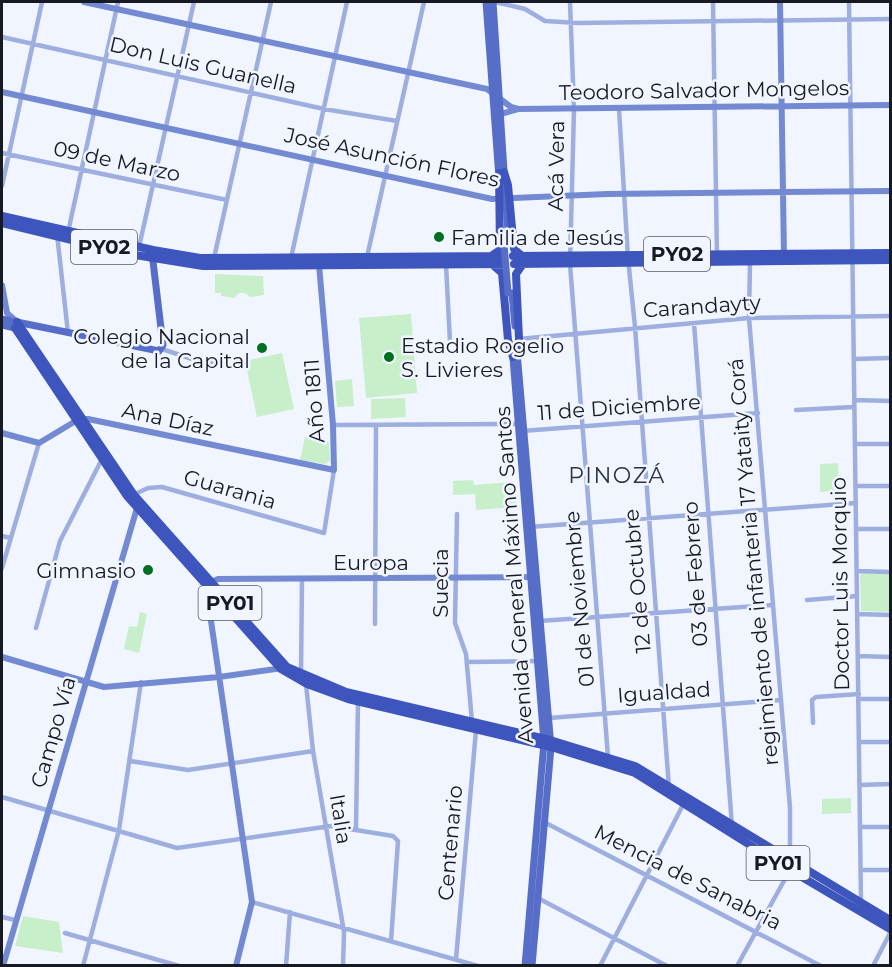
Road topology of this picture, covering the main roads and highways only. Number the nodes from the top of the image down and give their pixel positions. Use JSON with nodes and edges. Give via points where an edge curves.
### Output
{"nodes":[{"id":1,"x":486,"y":2,"type":"edge"},
{"id":2,"x":494,"y":2,"type":"edge"},
{"id":3,"x":497,"y":115,"type":"junction"},
{"id":4,"x":501,"y":172,"type":"joint"},
{"id":5,"x":503,"y":198,"type":"junction"},
{"id":6,"x":2,"y":216,"type":"edge"},
{"id":7,"x":2,"y":222,"type":"edge"},
{"id":8,"x":58,"y":232,"type":"junction"},
{"id":9,"x":891,"y":253,"type":"edge"},
{"id":10,"x":152,"y":254,"type":"junction"},
{"id":11,"x":852,"y":256,"type":"junction"},
{"id":12,"x":717,"y":257,"type":"junction"},
{"id":13,"x":784,"y":257,"type":"junction"},
{"id":14,"x":490,"y":260,"type":"junction"},
{"id":15,"x":502,"y":260,"type":"dead end"},
{"id":16,"x":514,"y":260,"type":"dead end"},
{"id":17,"x":523,"y":260,"type":"junction"},
{"id":18,"x":891,"y":260,"type":"edge"},
{"id":19,"x":366,"y":261,"type":"junction"},
{"id":20,"x":213,"y":262,"type":"junction"},
{"id":21,"x":11,"y":322,"type":"edge"},
{"id":22,"x":2,"y":325,"type":"edge"},
{"id":23,"x":513,"y":326,"type":"junction"},
{"id":24,"x":518,"y":339,"type":"junction"},
{"id":25,"x":515,"y":357,"type":"junction"},
{"id":26,"x":80,"y":420,"type":"junction"},
{"id":27,"x":131,"y":497,"type":"junction"},
{"id":28,"x":530,"y":527,"type":"junction"},
{"id":29,"x":209,"y":585,"type":"junction"},
{"id":30,"x":222,"y":604,"type":"junction"},
{"id":31,"x":210,"y":614,"type":"road end"},
{"id":32,"x":538,"y":621,"type":"junction"},
{"id":33,"x":283,"y":668,"type":"junction"},
{"id":34,"x":304,"y":679,"type":"junction"},
{"id":35,"x":474,"y":726,"type":"junction"},
{"id":36,"x":547,"y":743,"type":"junction"},
{"id":37,"x":669,"y":789,"type":"junction"},
{"id":38,"x":686,"y":799,"type":"junction"},
{"id":39,"x":535,"y":896,"type":"junction"},
{"id":40,"x":862,"y":908,"type":"junction"},
{"id":41,"x":891,"y":920,"type":"edge"},
{"id":42,"x":891,"y":931,"type":"edge"},
{"id":43,"x":525,"y":966,"type":"edge"},
{"id":44,"x":532,"y":966,"type":"edge"}],
"edges":[{"from":1,"to":3,"type":"main road"},
{"from":2,"to":3,"type":"main road"},
{"from":3,"to":4,"type":"main road"},
{"from":4,"to":5,"type":"highway"},
{"from":5,"to":14,"type":"highway","via":[[500,250]]},
{"from":5,"to":17,"type":"highway","via":[[514,249]]},
{"from":5,"to":23,"type":"main road","name":"Avenida General Máximo Santos","bridge":true},
{"from":6,"to":8,"type":"highway","number":"PY02"},
{"from":7,"to":8,"type":"highway","number":"PY02"},
{"from":8,"to":10,"type":"highway","number":"PY02"},
{"from":9,"to":11,"type":"highway","number":"PY02"},
{"from":10,"to":20,"type":"highway","number":"PY02"},
{"from":10,"to":21,"type":"main road","via":[[162,349],[156,351]]},
{"from":11,"to":13,"type":"highway","number":"PY02"},
{"from":11,"to":18,"type":"highway","number":"PY02"},
{"from":12,"to":13,"type":"highway","number":"PY02"},
{"from":12,"to":13,"type":"highway","number":"PY02","via":[[750,261]]},
{"from":12,"to":17,"type":"highway","number":"PY02"},
{"from":14,"to":15,"type":"highway","number":"PY02"},
{"from":14,"to":19,"type":"highway","number":"PY02"},
{"from":14,"to":19,"type":"highway","number":"PY02","via":[[446,265]]},
{"from":14,"to":25,"type":"highway","via":[[502,273],[508,340]]},
{"from":16,"to":17,"type":"highway","number":"PY02"},
{"from":17,"to":24,"type":"highway","via":[[516,274]]},
{"from":19,"to":20,"type":"highway","number":"PY02","via":[[291,258]]},
{"from":19,"to":20,"type":"highway","number":"PY02","via":[[320,265]]},
{"from":21,"to":22,"type":"main road"},
{"from":21,"to":26,"type":"highway","number":"PY01"},
{"from":21,"to":26,"type":"highway","number":"PY01"},
{"from":23,"to":24,"type":"main road","name":"Avenida General Máximo Santos"},
{"from":23,"to":25,"type":"main road","name":"Avenida General Máximo Santos"},
{"from":24,"to":25,"type":"highway"},
{"from":25,"to":28,"type":"main road","name":"Avenida General Máximo Santos"},
{"from":26,"to":27,"type":"highway","number":"PY01"},
{"from":26,"to":27,"type":"highway","number":"PY01","via":[[102,459]]},
{"from":27,"to":29,"type":"highway","number":"PY01"},
{"from":27,"to":29,"type":"highway","number":"PY01"},
{"from":28,"to":32,"type":"main road","name":"Avenida General Máximo Santos"},
{"from":28,"to":32,"type":"main road","name":"Avenida General Máximo Santos","via":[[531,577]]},
{"from":29,"to":30,"type":"highway","number":"PY01"},
{"from":29,"to":33,"type":"highway","number":"PY01"},
{"from":30,"to":31,"type":"highway"},
{"from":30,"to":33,"type":"highway","number":"PY01"},
{"from":32,"to":36,"type":"main road","name":"Avenida General Máximo Santos"},
{"from":32,"to":36,"type":"main road","name":"Avenida General Máximo Santos","via":[[549,718]]},
{"from":33,"to":34,"type":"highway","number":"PY01"},
{"from":34,"to":35,"type":"highway","number":"PY01"},
{"from":34,"to":35,"type":"highway","number":"PY01","via":[[358,702]]},
{"from":35,"to":36,"type":"highway","number":"PY01"},
{"from":36,"to":37,"type":"highway","number":"PY01"},
{"from":36,"to":37,"type":"highway","number":"PY01","via":[[635,766]]},
{"from":36,"to":39,"type":"main road","name":"Avenida General Máximo Santos"},
{"from":37,"to":38,"type":"highway","number":"PY01"},
{"from":38,"to":40,"type":"highway","number":"PY01","via":[[732,823]]},
{"from":38,"to":40,"type":"highway","number":"PY01","via":[[790,870]]},
{"from":39,"to":43,"type":"main road","name":"Avenida General Máximo Santos"},
{"from":39,"to":44,"type":"main road","name":"Avenida General Máximo Santos"},
{"from":40,"to":41,"type":"highway","number":"PY01"},
{"from":40,"to":42,"type":"highway","number":"PY01"}]}
